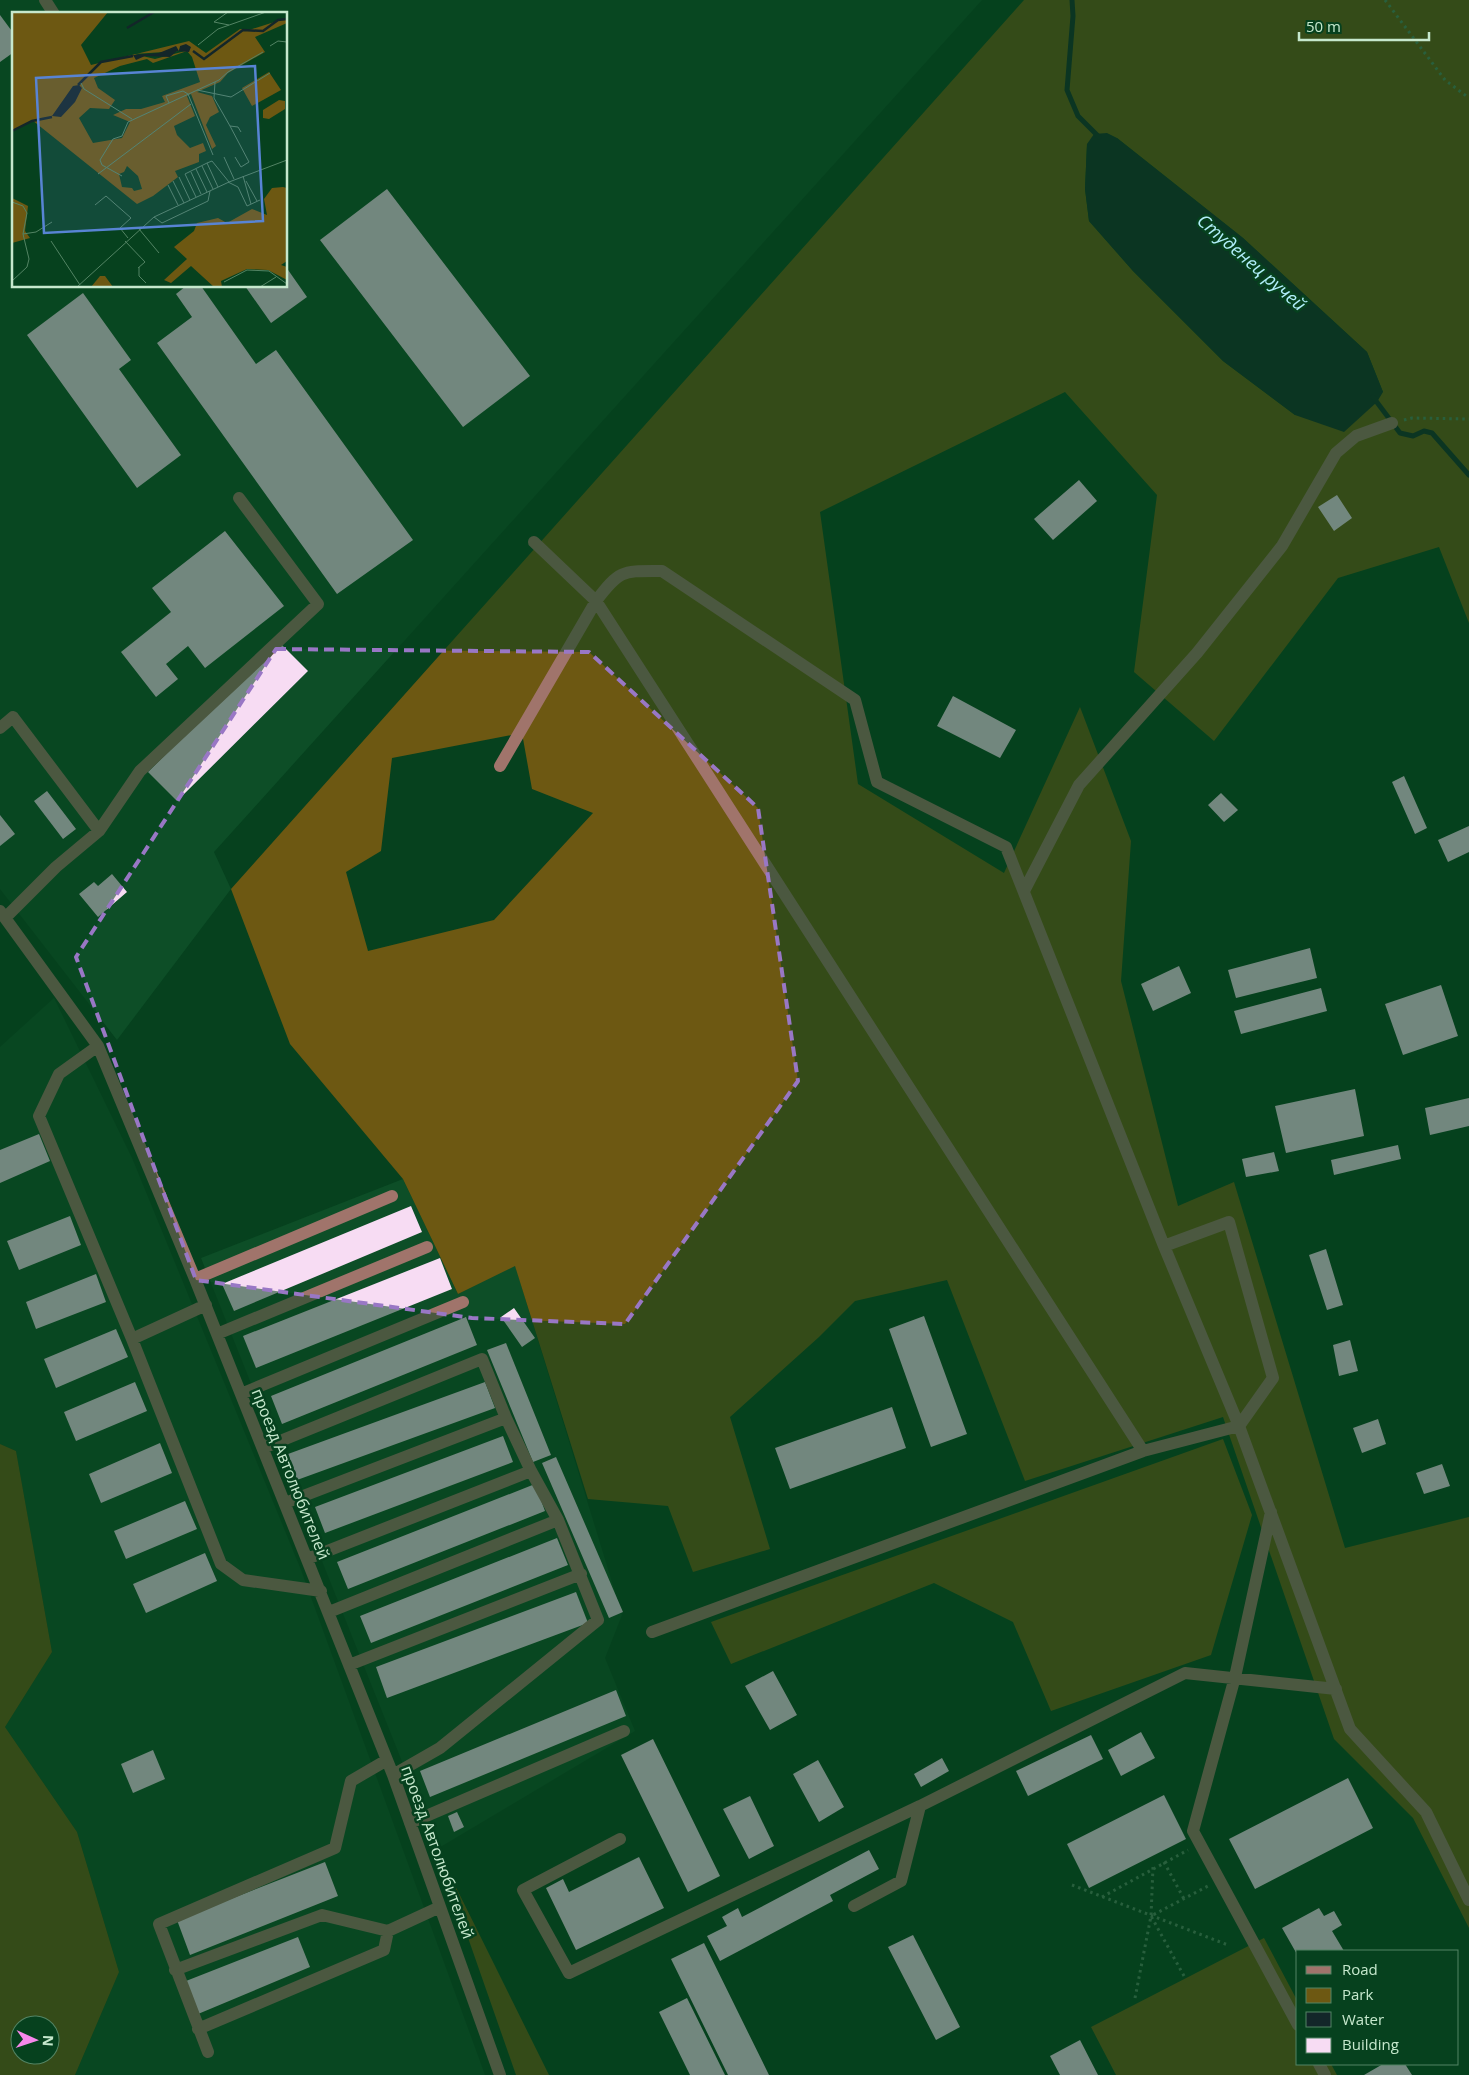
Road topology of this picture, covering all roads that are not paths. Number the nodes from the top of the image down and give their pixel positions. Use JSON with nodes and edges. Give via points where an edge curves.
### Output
{"nodes":[{"id":1,"x":45,"y":0,"type":"edge"},
{"id":2,"x":53,"y":12,"type":"edge"},
{"id":3,"x":1392,"y":423,"type":"road end"},
{"id":4,"x":240,"y":498,"type":"dead end"},
{"id":5,"x":534,"y":542,"type":"dead end"},
{"id":6,"x":596,"y":601,"type":"junction"},
{"id":7,"x":0,"y":728,"type":"edge"},
{"id":8,"x":500,"y":766,"type":"dead end"},
{"id":9,"x":99,"y":831,"type":"junction"},
{"id":10,"x":1024,"y":891,"type":"junction"},
{"id":11,"x":2,"y":915,"type":"edge"},
{"id":12,"x":98,"y":1046,"type":"junction"},
{"id":13,"x":392,"y":1196,"type":"dead end"},
{"id":14,"x":1164,"y":1246,"type":"junction"},
{"id":15,"x":428,"y":1247,"type":"dead end"},
{"id":16,"x":195,"y":1279,"type":"junction"},
{"id":17,"x":463,"y":1302,"type":"dead end"},
{"id":18,"x":206,"y":1305,"type":"junction"},
{"id":19,"x":217,"y":1334,"type":"junction"},
{"id":20,"x":132,"y":1339,"type":"junction"},
{"id":21,"x":241,"y":1394,"type":"junction"},
{"id":22,"x":506,"y":1418,"type":"junction"},
{"id":23,"x":1239,"y":1426,"type":"junction"},
{"id":24,"x":263,"y":1448,"type":"junction"},
{"id":25,"x":1143,"y":1451,"type":"junction"},
{"id":26,"x":531,"y":1470,"type":"junction"},
{"id":27,"x":285,"y":1503,"type":"junction"},
{"id":28,"x":1271,"y":1512,"type":"junction"},
{"id":29,"x":558,"y":1520,"type":"junction"},
{"id":30,"x":308,"y":1559,"type":"junction"},
{"id":31,"x":580,"y":1574,"type":"junction"},
{"id":32,"x":320,"y":1591,"type":"junction"},
{"id":33,"x":329,"y":1612,"type":"junction"},
{"id":34,"x":652,"y":1632,"type":"dead end"},
{"id":35,"x":349,"y":1665,"type":"junction"},
{"id":36,"x":1235,"y":1677,"type":"junction"},
{"id":37,"x":1336,"y":1689,"type":"junction"},
{"id":38,"x":624,"y":1731,"type":"dead end"},
{"id":39,"x":387,"y":1760,"type":"junction"},
{"id":40,"x":393,"y":1775,"type":"junction"},
{"id":41,"x":920,"y":1806,"type":"junction"},
{"id":42,"x":410,"y":1823,"type":"junction"},
{"id":43,"x":620,"y":1839,"type":"dead end"},
{"id":44,"x":1469,"y":1900,"type":"edge"},
{"id":45,"x":854,"y":1906,"type":"dead end"},
{"id":46,"x":440,"y":1907,"type":"junction"},
{"id":47,"x":388,"y":1931,"type":"junction"},
{"id":48,"x":175,"y":1970,"type":"junction"},
{"id":49,"x":1296,"y":2021,"type":"edge"},
{"id":50,"x":198,"y":2029,"type":"junction"},
{"id":51,"x":208,"y":2052,"type":"dead end"},
{"id":52,"x":500,"y":2075,"type":"edge"}],
"edges":[{"from":1,"to":2,"type":"street"},
{"from":3,"to":10,"type":"street","via":[[1356,436],[1336,453],[1282,546],[1197,653],[1079,785]]},
{"from":4,"to":9,"type":"street","via":[[318,604],[140,770]]},
{"from":5,"to":6,"type":"street"},
{"from":6,"to":8,"type":"street"},
{"from":6,"to":10,"type":"street","via":[[612,580],[629,570],[662,571],[839,689],[855,700],[876,782],[1006,847]]},
{"from":6,"to":25,"type":"street"},
{"from":7,"to":9,"type":"street","via":[[14,717]]},
{"from":9,"to":11,"type":"street"},
{"from":10,"to":14,"type":"street"},
{"from":11,"to":12,"type":"street","name":"проезд Автолюбителей"},
{"from":12,"to":16,"type":"street","name":"проезд Автолюбителей"},
{"from":12,"to":20,"type":"street","via":[[59,1074],[39,1116]]},
{"from":13,"to":16,"type":"street"},
{"from":14,"to":23,"type":"street"},
{"from":14,"to":23,"type":"street","via":[[1229,1222],[1273,1378]]},
{"from":15,"to":19,"type":"street"},
{"from":16,"to":18,"type":"street","name":"проезд Автолюбителей"},
{"from":17,"to":21,"type":"street"},
{"from":18,"to":19,"type":"street","name":"проезд Автолюбителей"},
{"from":18,"to":20,"type":"street"},
{"from":19,"to":21,"type":"street","name":"проезд Автолюбителей"},
{"from":20,"to":32,"type":"street","via":[[221,1564],[243,1580]]},
{"from":21,"to":24,"type":"street","name":"проезд Автолюбителей"},
{"from":22,"to":24,"type":"street","via":[[482,1359]]},
{"from":22,"to":26,"type":"street"},
{"from":22,"to":27,"type":"street"},
{"from":23,"to":25,"type":"street"},
{"from":23,"to":28,"type":"street"},
{"from":24,"to":27,"type":"street","name":"проезд Автолюбителей"},
{"from":25,"to":34,"type":"street"},
{"from":26,"to":29,"type":"street"},
{"from":26,"to":30,"type":"street"},
{"from":27,"to":30,"type":"street","name":"проезд Автолюбителей"},
{"from":28,"to":36,"type":"street"},
{"from":28,"to":37,"type":"street"},
{"from":29,"to":31,"type":"street"},
{"from":29,"to":33,"type":"street"},
{"from":30,"to":32,"type":"street","name":"проезд Автолюбителей"},
{"from":31,"to":35,"type":"street"},
{"from":31,"to":40,"type":"street","via":[[598,1620],[440,1748]]},
{"from":32,"to":33,"type":"street","name":"проезд Автолюбителей"},
{"from":33,"to":35,"type":"street","name":"проезд Автолюбителей"},
{"from":35,"to":39,"type":"street","name":"проезд Автолюбителей"},
{"from":36,"to":37,"type":"street"},
{"from":36,"to":41,"type":"street","via":[[1184,1673]]},
{"from":36,"to":49,"type":"street","via":[[1193,1831]]},
{"from":37,"to":44,"type":"street","via":[[1350,1729],[1426,1812]]},
{"from":38,"to":42,"type":"street"},
{"from":39,"to":40,"type":"street","name":"проезд Автолюбителей"},
{"from":39,"to":48,"type":"street","via":[[351,1781],[335,1848],[159,1924]]},
{"from":40,"to":42,"type":"street","name":"проезд Автолюбителей"},
{"from":41,"to":43,"type":"street","via":[[569,1973],[524,1890]]},
{"from":41,"to":45,"type":"street","via":[[901,1882]]},
{"from":42,"to":46,"type":"street","name":"проезд Автолюбителей"},
{"from":46,"to":47,"type":"street"},
{"from":46,"to":52,"type":"street","name":"проезд Автолюбителей"},
{"from":47,"to":48,"type":"street","via":[[322,1915]]},
{"from":47,"to":50,"type":"street","via":[[384,1950]]},
{"from":48,"to":50,"type":"street"},
{"from":50,"to":51,"type":"street"}]}
